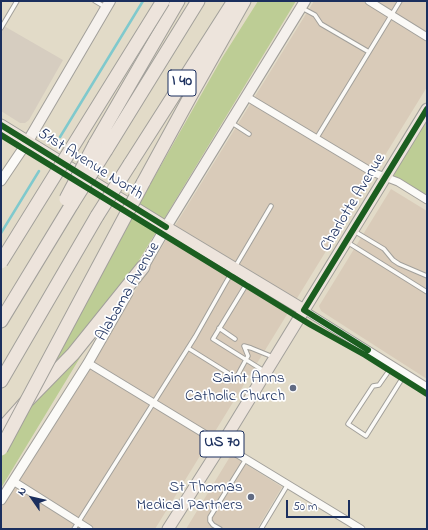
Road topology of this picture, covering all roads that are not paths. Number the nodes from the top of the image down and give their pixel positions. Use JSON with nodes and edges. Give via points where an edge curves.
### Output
{"nodes":[{"id":1,"x":17,"y":1,"type":"edge"},
{"id":2,"x":95,"y":1,"type":"edge"},
{"id":3,"x":162,"y":1,"type":"edge"},
{"id":4,"x":178,"y":1,"type":"edge"},
{"id":5,"x":198,"y":1,"type":"edge"},
{"id":6,"x":234,"y":1,"type":"edge"},
{"id":7,"x":244,"y":1,"type":"edge"},
{"id":8,"x":368,"y":1,"type":"edge"},
{"id":9,"x":400,"y":1,"type":"edge"},
{"id":10,"x":108,"y":4,"type":"edge"},
{"id":11,"x":303,"y":4,"type":"edge"},
{"id":12,"x":391,"y":15,"type":"junction"},
{"id":13,"x":1,"y":28,"type":"edge"},
{"id":14,"x":427,"y":37,"type":"edge"},
{"id":15,"x":369,"y":52,"type":"junction"},
{"id":16,"x":247,"y":97,"type":"junction"},
{"id":17,"x":427,"y":109,"type":"edge"},
{"id":18,"x":231,"y":122,"type":"junction"},
{"id":19,"x":1,"y":125,"type":"edge"},
{"id":20,"x":249,"y":134,"type":"dead end"},
{"id":21,"x":316,"y":139,"type":"junction"},
{"id":22,"x":28,"y":141,"type":"junction"},
{"id":23,"x":101,"y":147,"type":"junction"},
{"id":24,"x":385,"y":177,"type":"junction"},
{"id":25,"x":1,"y":181,"type":"edge"},
{"id":26,"x":427,"y":200,"type":"edge"},
{"id":27,"x":271,"y":206,"type":"dead end"},
{"id":28,"x":166,"y":227,"type":"junction"},
{"id":29,"x":353,"y":231,"type":"junction"},
{"id":30,"x":346,"y":242,"type":"junction"},
{"id":31,"x":1,"y":262,"type":"edge"},
{"id":32,"x":143,"y":267,"type":"junction"},
{"id":33,"x":234,"y":268,"type":"junction"},
{"id":34,"x":427,"y":276,"type":"edge"},
{"id":35,"x":251,"y":277,"type":"junction"},
{"id":36,"x":427,"y":292,"type":"edge"},
{"id":37,"x":304,"y":310,"type":"junction"},
{"id":38,"x":1,"y":321,"type":"edge"},
{"id":39,"x":219,"y":328,"type":"junction"},
{"id":40,"x":235,"y":339,"type":"dead end"},
{"id":41,"x":188,"y":348,"type":"junction"},
{"id":42,"x":274,"y":358,"type":"junction"},
{"id":43,"x":246,"y":360,"type":"junction"},
{"id":44,"x":88,"y":362,"type":"junction"},
{"id":45,"x":393,"y":365,"type":"junction"},
{"id":46,"x":266,"y":372,"type":"junction"},
{"id":47,"x":406,"y":373,"type":"junction"},
{"id":48,"x":1,"y":381,"type":"edge"},
{"id":49,"x":427,"y":387,"type":"edge"},
{"id":50,"x":154,"y":403,"type":"junction"},
{"id":51,"x":1,"y":430,"type":"edge"},
{"id":52,"x":222,"y":444,"type":"junction"},
{"id":53,"x":1,"y":449,"type":"edge"},
{"id":54,"x":246,"y":459,"type":"junction"},
{"id":55,"x":13,"y":481,"type":"junction"},
{"id":56,"x":288,"y":484,"type":"junction"},
{"id":57,"x":1,"y":500,"type":"edge"},
{"id":58,"x":78,"y":522,"type":"junction"},
{"id":59,"x":348,"y":526,"type":"edge"},
{"id":60,"x":74,"y":529,"type":"edge"},
{"id":61,"x":89,"y":529,"type":"edge"},
{"id":62,"x":168,"y":529,"type":"edge"},
{"id":63,"x":220,"y":529,"type":"edge"},
{"id":64,"x":261,"y":529,"type":"edge"},
{"id":65,"x":361,"y":529,"type":"edge"}],
"edges":[{"from":1,"to":13,"type":"lane"},
{"from":2,"to":10,"type":"lane"},
{"from":3,"to":31,"type":"highway","bridge":true},
{"from":4,"to":23,"type":"highway"},
{"from":5,"to":23,"type":"highway","number":"I 40"},
{"from":6,"to":48,"type":"highway","number":"I 40","bridge":true,"via":[[98,216]]},
{"from":7,"to":53,"type":"highway","bridge":true,"via":[[143,183]]},
{"from":8,"to":12,"type":"street"},
{"from":9,"to":12,"type":"lane"},
{"from":10,"to":22,"type":"main road"},
{"from":11,"to":15,"type":"lane","via":[[321,24]]},
{"from":11,"to":16,"type":"main road","name":"Alabama Avenue"},
{"from":12,"to":14,"type":"street"},
{"from":12,"to":15,"type":"lane"},
{"from":15,"to":21,"type":"lane"},
{"from":16,"to":18,"type":"main road","name":"Alabama Avenue"},
{"from":16,"to":21,"type":"street"},
{"from":17,"to":24,"type":"main road","name":"Charlotte Avenue","number":"US 70"},
{"from":18,"to":20,"type":"lane"},
{"from":18,"to":28,"type":"main road","name":"Alabama Avenue"},
{"from":19,"to":22,"type":"main road","name":"51st Avenue North"},
{"from":21,"to":24,"type":"street"},
{"from":22,"to":25,"type":"street"},
{"from":22,"to":28,"type":"main road","name":"51st Avenue North"},
{"from":23,"to":38,"type":"highway","number":"I 40","bridge":true},
{"from":24,"to":26,"type":"street"},
{"from":24,"to":29,"type":"main road","name":"Charlotte Avenue","number":"US 70"},
{"from":27,"to":33,"type":"lane"},
{"from":28,"to":32,"type":"main road","name":"Alabama Avenue"},
{"from":28,"to":33,"type":"main road","name":"51st Avenue North"},
{"from":29,"to":30,"type":"main road","name":"Charlotte Avenue","number":"US 70"},
{"from":29,"to":34,"type":"lane","via":[[384,249],[399,264]]},
{"from":30,"to":36,"type":"lane"},
{"from":30,"to":37,"type":"main road","name":"Charlotte Avenue","number":"US 70"},
{"from":32,"to":44,"type":"street","name":"Alabama Avenue"},
{"from":32,"to":51,"type":"highway","via":[[73,354]]},
{"from":33,"to":35,"type":"main road","name":"51st Avenue North"},
{"from":33,"to":41,"type":"lane"},
{"from":35,"to":37,"type":"main road","name":"51st Avenue North"},
{"from":35,"to":39,"type":"lane"},
{"from":37,"to":42,"type":"main road","name":"Charlotte Avenue","number":"US 70"},
{"from":37,"to":45,"type":"street","name":"51st Avenue North"},
{"from":39,"to":40,"type":"lane"},
{"from":39,"to":43,"type":"lane","via":[[213,338]]},
{"from":41,"to":43,"type":"lane","via":[[236,378]]},
{"from":41,"to":50,"type":"lane"},
{"from":42,"to":43,"type":"lane","via":[[244,346],[248,356]]},
{"from":42,"to":46,"type":"main road","name":"Charlotte Avenue","number":"US 70"},
{"from":43,"to":46,"type":"lane"},
{"from":44,"to":50,"type":"street"},
{"from":44,"to":55,"type":"street","name":"Alabama Avenue"},
{"from":45,"to":47,"type":"street","name":"51st Avenue North"},
{"from":45,"to":47,"type":"lane","via":[[379,385],[373,386],[348,424],[366,436]]},
{"from":46,"to":52,"type":"main road","name":"Charlotte Avenue","number":"US 70"},
{"from":47,"to":49,"type":"street","name":"51st Avenue North"},
{"from":50,"to":52,"type":"street"},
{"from":50,"to":58,"type":"lane"},
{"from":52,"to":54,"type":"street"},
{"from":52,"to":62,"type":"main road","name":"Charlotte Avenue","number":"US 70"},
{"from":54,"to":56,"type":"street"},
{"from":54,"to":63,"type":"lane","via":[[210,517],[210,521]]},
{"from":55,"to":57,"type":"street","name":"Alabama Avenue"},
{"from":55,"to":58,"type":"street"},
{"from":56,"to":59,"type":"street"},
{"from":56,"to":64,"type":"lane"},
{"from":58,"to":60,"type":"lane"},
{"from":58,"to":61,"type":"street"},
{"from":59,"to":65,"type":"street"}]}
